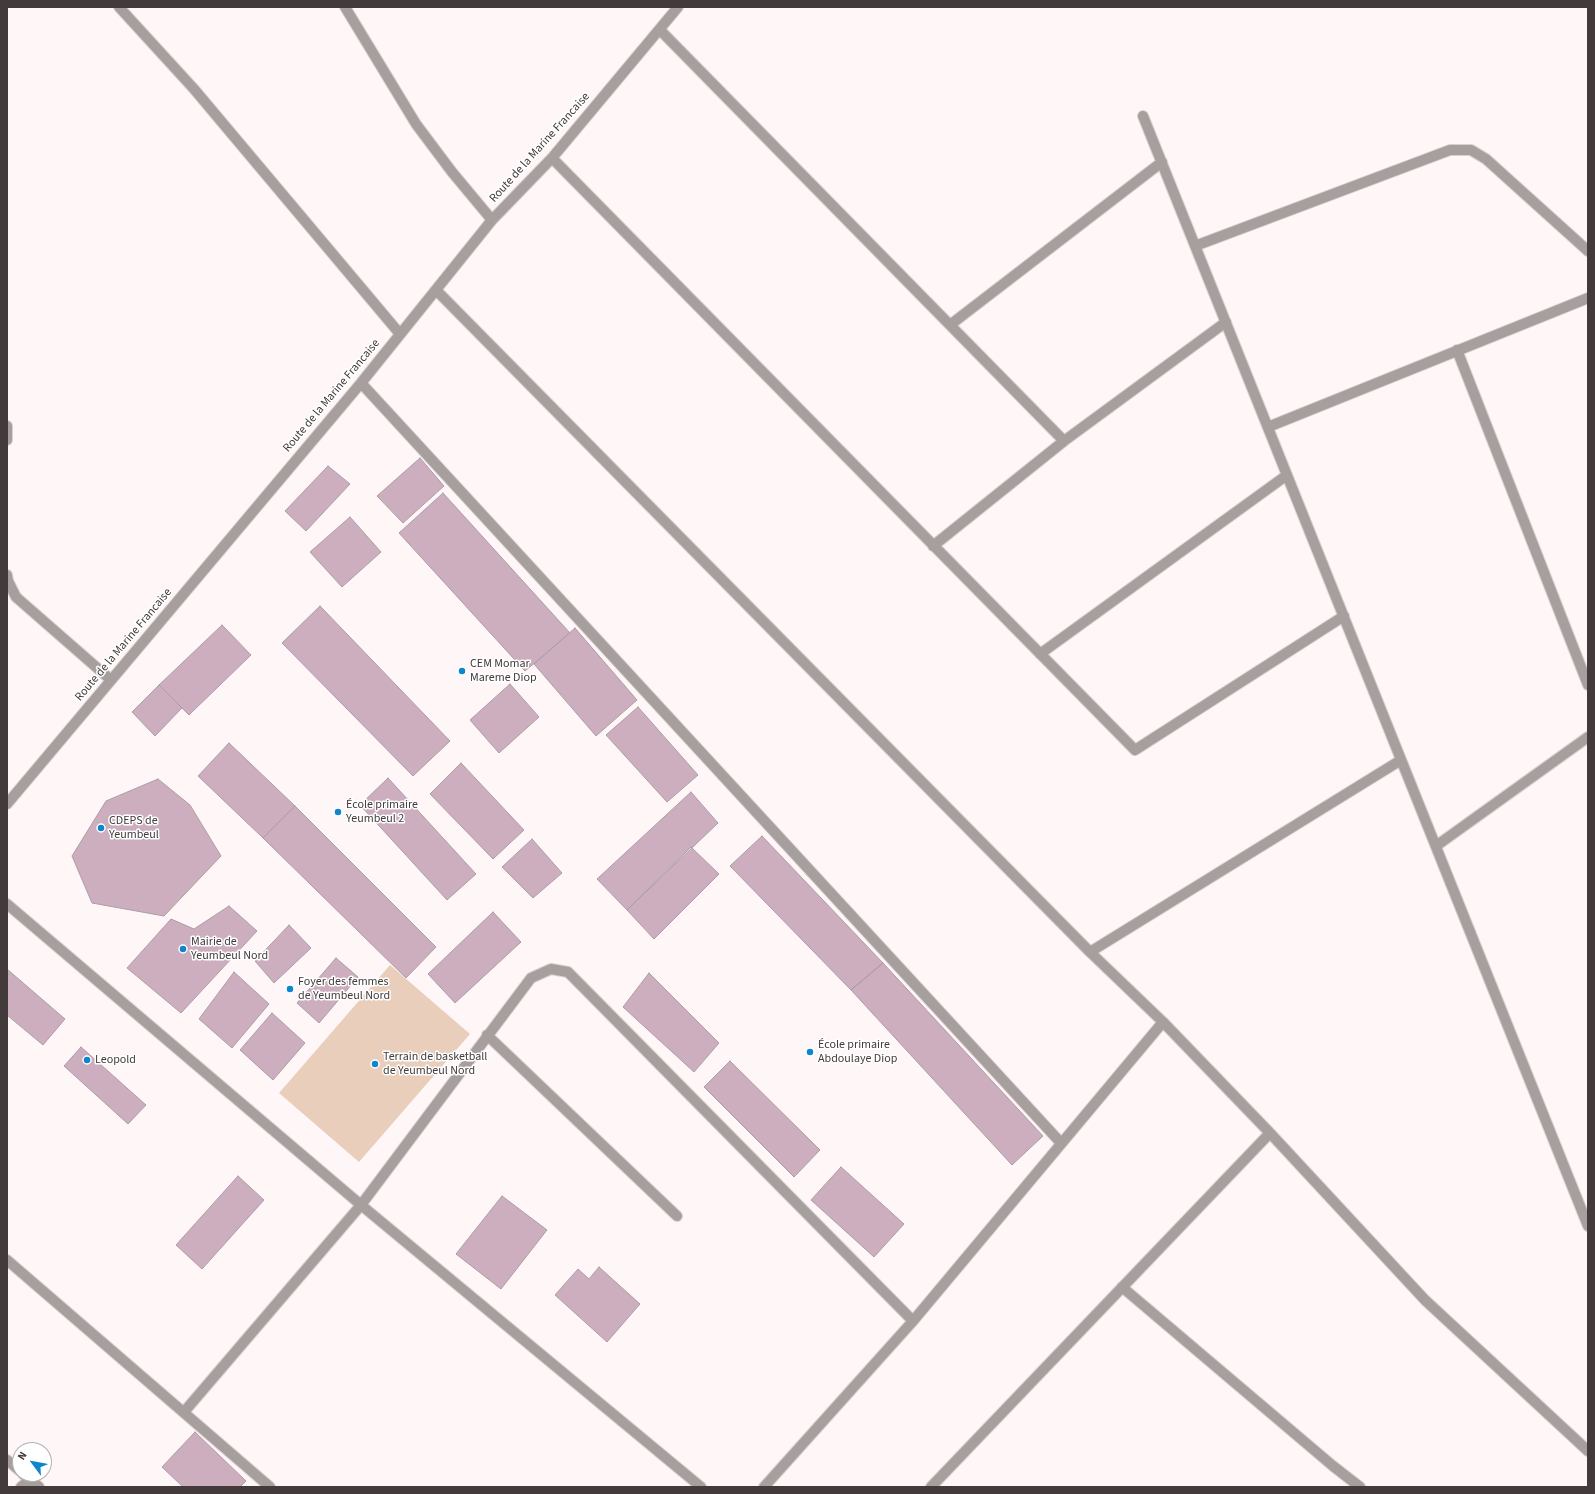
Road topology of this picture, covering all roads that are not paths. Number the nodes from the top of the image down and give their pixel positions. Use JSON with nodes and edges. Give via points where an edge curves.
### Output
{"nodes":[{"id":1,"x":119,"y":7,"type":"edge"},
{"id":2,"x":345,"y":7,"type":"edge"},
{"id":3,"x":678,"y":7,"type":"edge"},
{"id":4,"x":660,"y":30,"type":"junction"},
{"id":5,"x":1143,"y":116,"type":"dead end"},
{"id":6,"x":552,"y":158,"type":"junction"},
{"id":7,"x":1162,"y":162,"type":"junction"},
{"id":8,"x":492,"y":220,"type":"junction"},
{"id":9,"x":1195,"y":246,"type":"junction"},
{"id":10,"x":1588,"y":251,"type":"edge"},
{"id":11,"x":436,"y":290,"type":"junction"},
{"id":12,"x":1588,"y":298,"type":"edge"},
{"id":13,"x":1226,"y":322,"type":"junction"},
{"id":14,"x":950,"y":325,"type":"junction"},
{"id":15,"x":400,"y":334,"type":"junction"},
{"id":16,"x":1457,"y":350,"type":"junction"},
{"id":17,"x":361,"y":383,"type":"junction"},
{"id":18,"x":7,"y":426,"type":"edge"},
{"id":19,"x":1268,"y":427,"type":"junction"},
{"id":20,"x":7,"y":432,"type":"edge"},
{"id":21,"x":7,"y":440,"type":"edge"},
{"id":22,"x":1064,"y":441,"type":"junction"},
{"id":23,"x":1287,"y":474,"type":"junction"},
{"id":24,"x":933,"y":546,"type":"junction"},
{"id":25,"x":7,"y":575,"type":"edge"},
{"id":26,"x":1344,"y":616,"type":"junction"},
{"id":27,"x":1040,"y":654,"type":"junction"},
{"id":28,"x":111,"y":680,"type":"junction"},
{"id":29,"x":1588,"y":685,"type":"edge"},
{"id":30,"x":1588,"y":737,"type":"edge"},
{"id":31,"x":1401,"y":760,"type":"junction"},
{"id":32,"x":7,"y":804,"type":"edge"},
{"id":33,"x":1436,"y":846,"type":"junction"},
{"id":34,"x":7,"y":904,"type":"edge"},
{"id":35,"x":1090,"y":952,"type":"junction"},
{"id":36,"x":1163,"y":1022,"type":"junction"},
{"id":37,"x":487,"y":1035,"type":"junction"},
{"id":38,"x":1270,"y":1133,"type":"junction"},
{"id":39,"x":1061,"y":1143,"type":"junction"},
{"id":40,"x":361,"y":1204,"type":"junction"},
{"id":41,"x":677,"y":1216,"type":"dead end"},
{"id":42,"x":1588,"y":1226,"type":"edge"},
{"id":43,"x":7,"y":1260,"type":"edge"},
{"id":44,"x":1122,"y":1287,"type":"junction"},
{"id":45,"x":913,"y":1321,"type":"junction"},
{"id":46,"x":184,"y":1412,"type":"junction"},
{"id":47,"x":1588,"y":1451,"type":"edge"},
{"id":48,"x":270,"y":1487,"type":"edge"},
{"id":49,"x":700,"y":1487,"type":"edge"},
{"id":50,"x":764,"y":1487,"type":"edge"},
{"id":51,"x":931,"y":1487,"type":"edge"},
{"id":52,"x":1360,"y":1487,"type":"edge"}],
"edges":[{"from":1,"to":15,"type":"street","via":[[194,89]]},
{"from":2,"to":8,"type":"street","via":[[416,124]]},
{"from":3,"to":4,"type":"street","name":"Route de la Marine Francaise"},
{"from":4,"to":6,"type":"street","name":"Route de la Marine Francaise"},
{"from":4,"to":14,"type":"street"},
{"from":5,"to":7,"type":"street"},
{"from":6,"to":8,"type":"street","name":"Route de la Marine Francaise"},
{"from":6,"to":24,"type":"street"},
{"from":7,"to":9,"type":"street"},
{"from":7,"to":14,"type":"street"},
{"from":8,"to":11,"type":"street","name":"Route de la Marine Francaise"},
{"from":9,"to":10,"type":"street","via":[[1450,150],[1471,150],[1486,159]]},
{"from":9,"to":13,"type":"street"},
{"from":11,"to":15,"type":"street","name":"Route de la Marine Francaise"},
{"from":11,"to":35,"type":"street"},
{"from":12,"to":16,"type":"street"},
{"from":13,"to":19,"type":"street"},
{"from":13,"to":22,"type":"street"},
{"from":14,"to":22,"type":"street"},
{"from":15,"to":17,"type":"street","name":"Route de la Marine Francaise"},
{"from":16,"to":19,"type":"street"},
{"from":16,"to":29,"type":"street"},
{"from":17,"to":28,"type":"street","name":"Route de la Marine Francaise"},
{"from":17,"to":39,"type":"street"},
{"from":18,"to":20,"type":"street"},
{"from":19,"to":23,"type":"street"},
{"from":20,"to":21,"type":"street"},
{"from":22,"to":24,"type":"street"},
{"from":23,"to":26,"type":"street"},
{"from":23,"to":27,"type":"street"},
{"from":24,"to":27,"type":"street"},
{"from":25,"to":28,"type":"street","via":[[16,597]]},
{"from":26,"to":27,"type":"street","via":[[1135,750]]},
{"from":26,"to":31,"type":"street"},
{"from":28,"to":32,"type":"street","name":"Route de la Marine Francaise"},
{"from":30,"to":33,"type":"street"},
{"from":31,"to":33,"type":"street"},
{"from":31,"to":35,"type":"street"},
{"from":33,"to":42,"type":"street"},
{"from":34,"to":40,"type":"street"},
{"from":35,"to":36,"type":"street"},
{"from":36,"to":38,"type":"street"},
{"from":36,"to":39,"type":"street"},
{"from":37,"to":40,"type":"street"},
{"from":37,"to":41,"type":"street"},
{"from":37,"to":45,"type":"street","via":[[531,978],[551,969],[568,972]]},
{"from":38,"to":44,"type":"street"},
{"from":38,"to":47,"type":"street","via":[[1425,1300]]},
{"from":39,"to":45,"type":"street"},
{"from":40,"to":46,"type":"street"},
{"from":40,"to":49,"type":"street"},
{"from":43,"to":46,"type":"street"},
{"from":44,"to":51,"type":"street"},
{"from":44,"to":52,"type":"street"},
{"from":45,"to":50,"type":"street"},
{"from":46,"to":48,"type":"street"}]}
